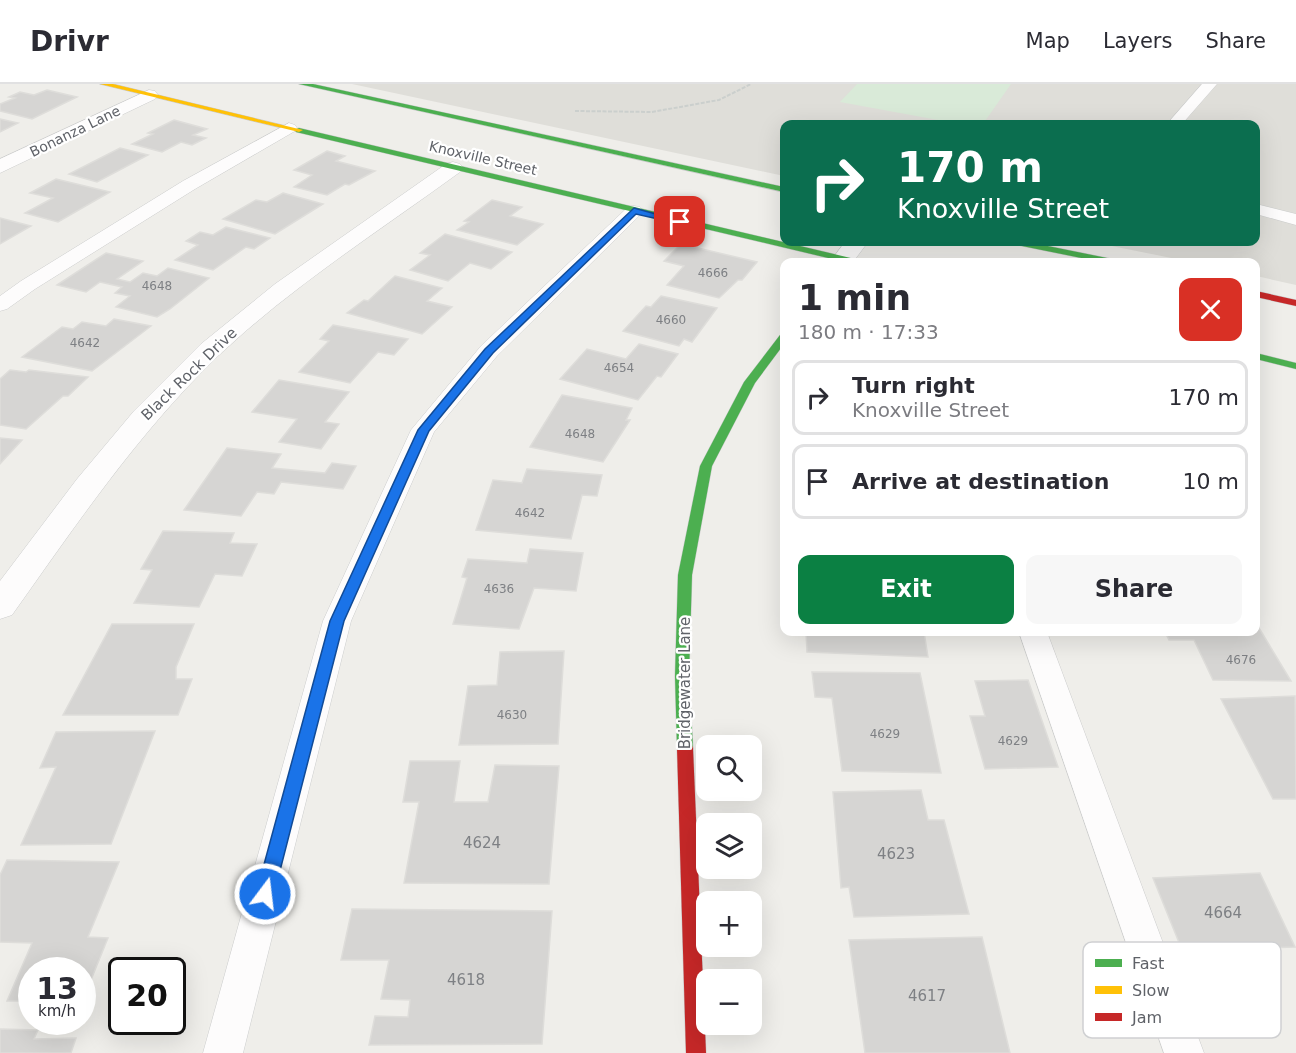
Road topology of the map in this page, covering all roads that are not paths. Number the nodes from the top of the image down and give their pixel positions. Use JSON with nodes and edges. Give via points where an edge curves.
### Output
{"nodes":[{"id":1,"x":104,"y":84,"type":"edge"},
{"id":2,"x":303,"y":84,"type":"edge"},
{"id":3,"x":1210,"y":84,"type":"edge"},
{"id":4,"x":149,"y":95,"type":"junction"},
{"id":5,"x":1178,"y":120,"type":"edge"},
{"id":6,"x":289,"y":128,"type":"junction"},
{"id":7,"x":0,"y":167,"type":"edge"},
{"id":8,"x":453,"y":168,"type":"junction"},
{"id":9,"x":780,"y":189,"type":"edge"},
{"id":10,"x":1260,"y":210,"type":"edge"},
{"id":11,"x":634,"y":211,"type":"junction"},
{"id":12,"x":1296,"y":220,"type":"edge"},
{"id":13,"x":780,"y":242,"type":"edge"},
{"id":14,"x":798,"y":246,"type":"edge"},
{"id":15,"x":1036,"y":246,"type":"edge"},
{"id":16,"x":849,"y":257,"type":"edge"},
{"id":17,"x":1093,"y":258,"type":"edge"},
{"id":18,"x":1260,"y":295,"type":"edge"},
{"id":19,"x":1296,"y":303,"type":"edge"},
{"id":20,"x":0,"y":305,"type":"edge"},
{"id":21,"x":780,"y":342,"type":"edge"},
{"id":22,"x":1260,"y":357,"type":"edge"},
{"id":23,"x":1296,"y":366,"type":"edge"},
{"id":24,"x":0,"y":606,"type":"edge"},
{"id":25,"x":1034,"y":636,"type":"edge"},
{"id":26,"x":1143,"y":942,"type":"edge"},
{"id":27,"x":1179,"y":1038,"type":"edge"},
{"id":28,"x":223,"y":1053,"type":"edge"},
{"id":29,"x":696,"y":1053,"type":"edge"},
{"id":30,"x":1184,"y":1053,"type":"edge"}],
"edges":[{"from":1,"to":4,"type":"street","name":"Knoxville Street"},
{"from":2,"to":9,"type":"street"},
{"from":3,"to":5,"type":"lane"},
{"from":4,"to":6,"type":"street","name":"Knoxville Street"},
{"from":4,"to":7,"type":"street","name":"Bonanza Lane"},
{"from":6,"to":8,"type":"street","name":"Knoxville Street"},
{"from":6,"to":20,"type":"lane","via":[[189,185]]},
{"from":8,"to":11,"type":"street","name":"Knoxville Street"},
{"from":8,"to":24,"type":"street","name":"Black Rock Drive","via":[[284,289],[210,350],[144,417]]},
{"from":10,"to":12,"type":"lane"},
{"from":11,"to":13,"type":"street","name":"Knoxville Street"},
{"from":11,"to":28,"type":"lane","via":[[489,351],[423,430],[337,621]]},
{"from":14,"to":16,"type":"street","name":"Knoxville Street"},
{"from":15,"to":17,"type":"street"},
{"from":18,"to":19,"type":"street"},
{"from":21,"to":29,"type":"street","name":"Bridgewater Lane","via":[[750,382],[706,466],[686,575],[682,676]]},
{"from":22,"to":23,"type":"street"},
{"from":25,"to":26,"type":"lane"},
{"from":27,"to":30,"type":"lane"}]}
